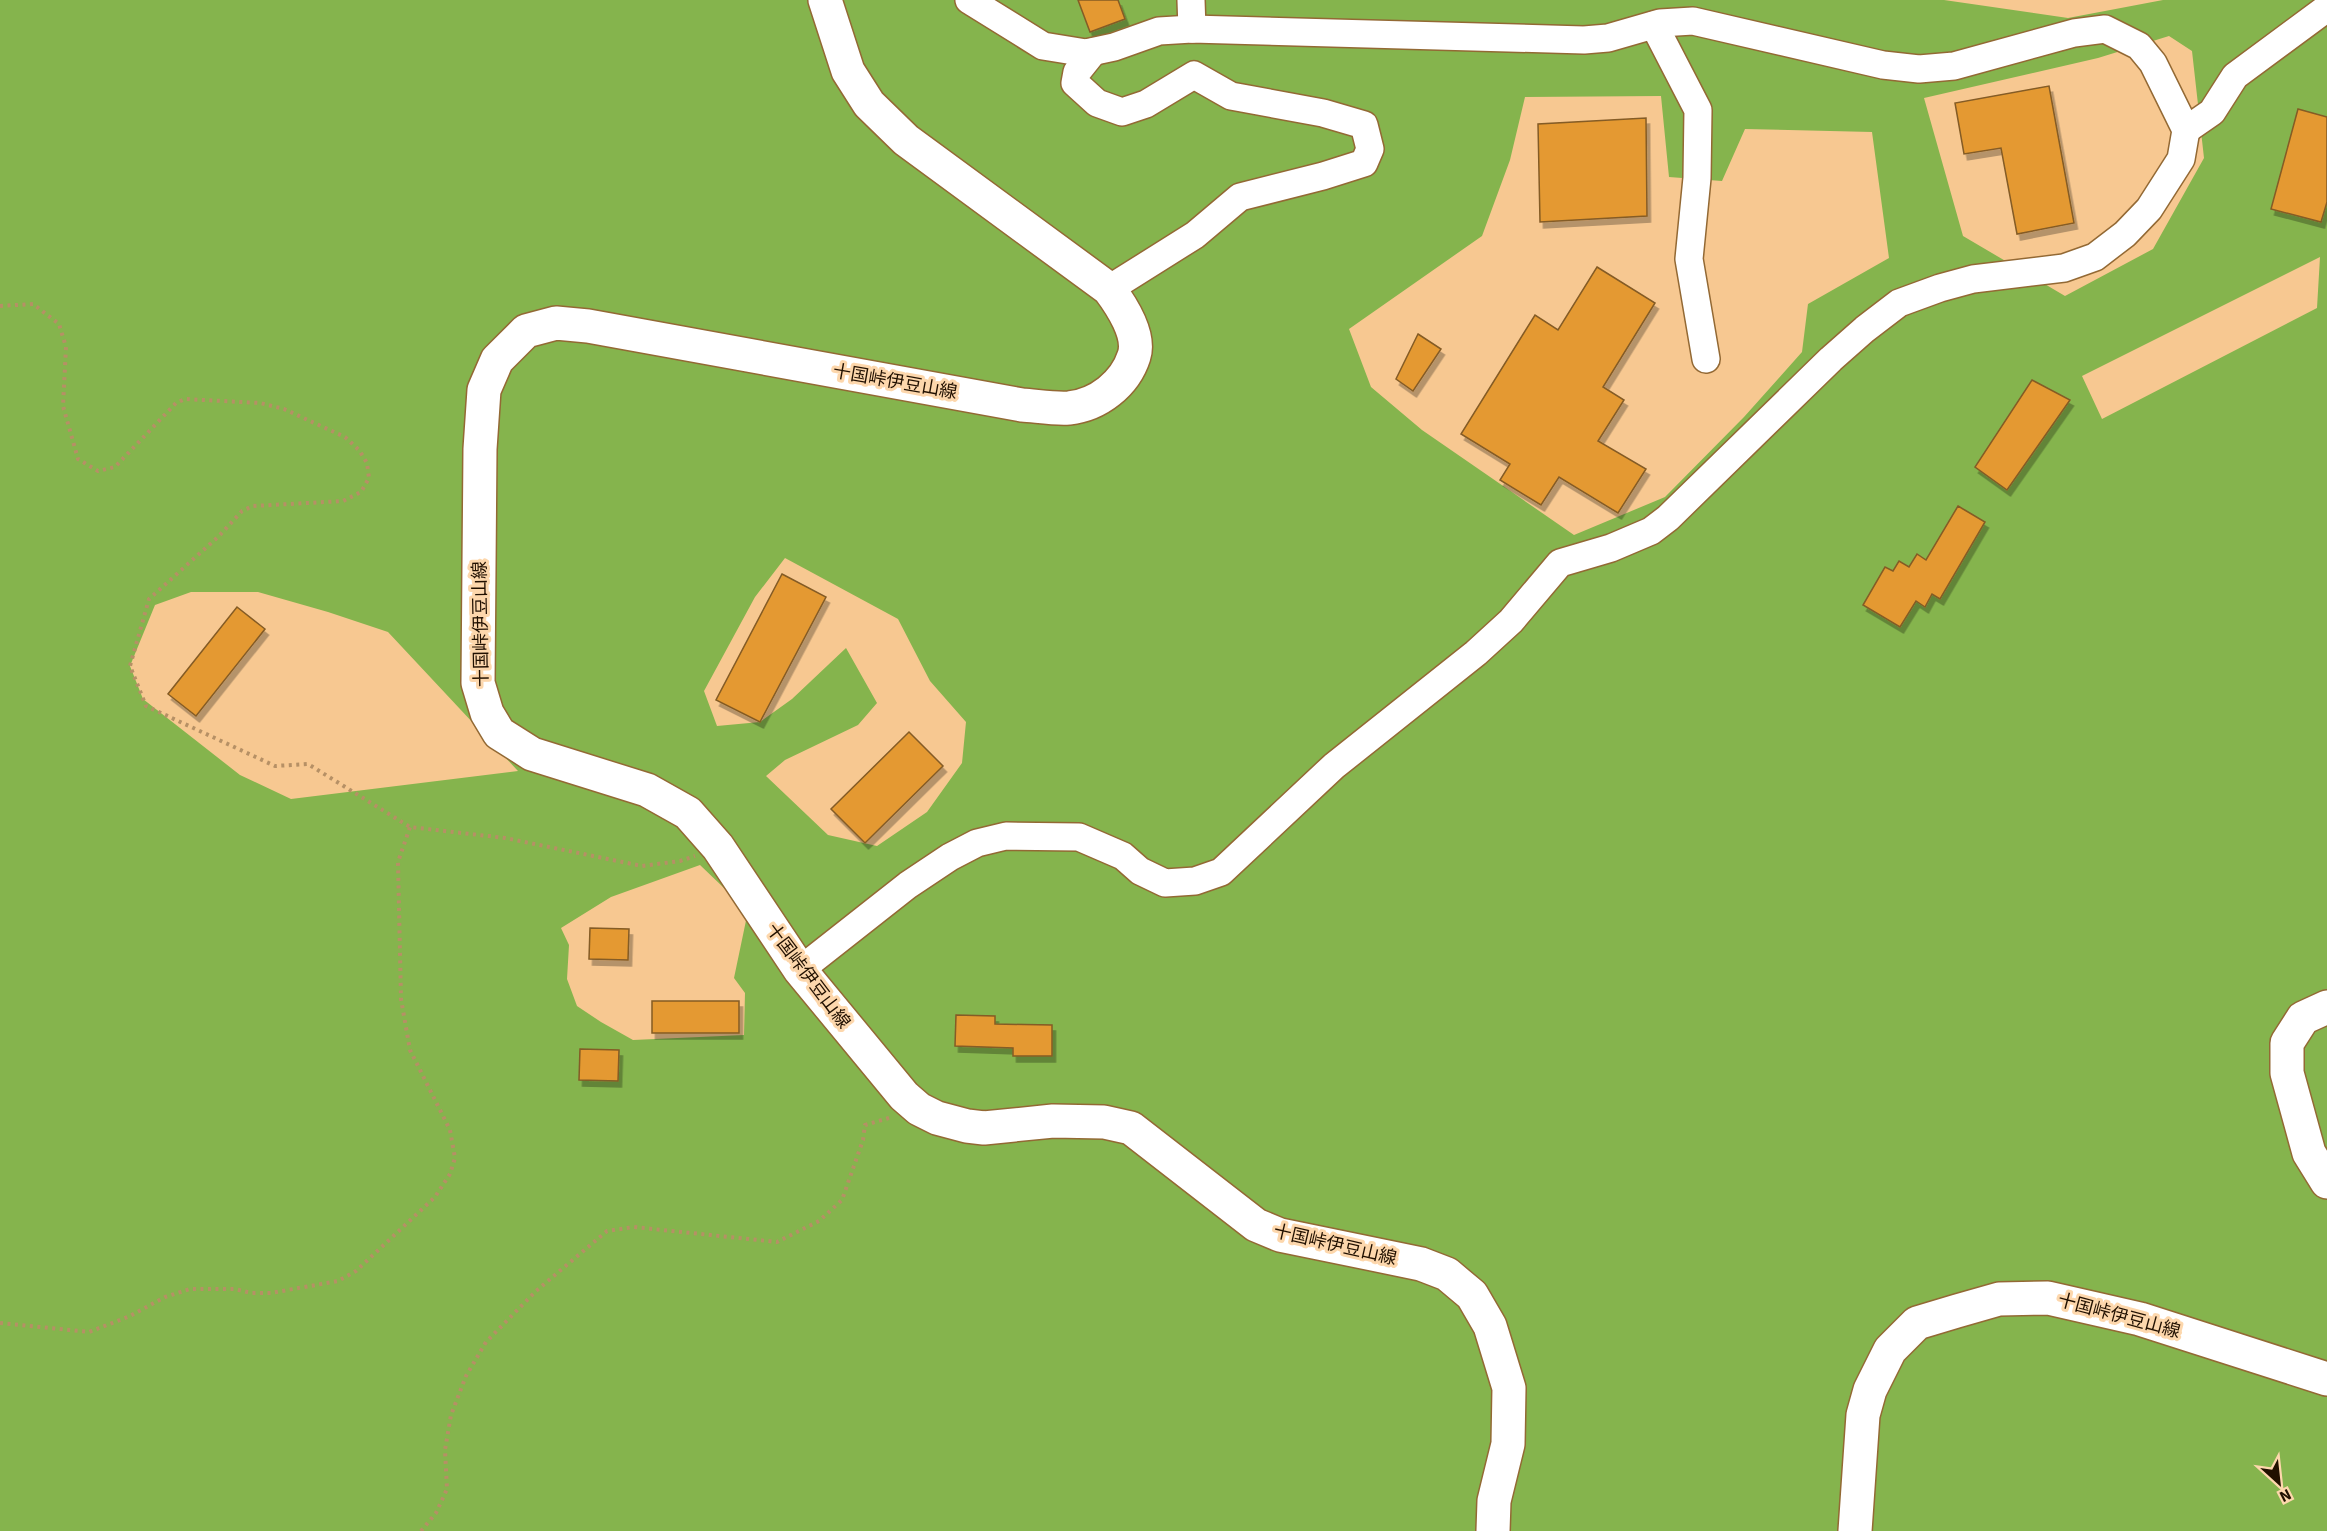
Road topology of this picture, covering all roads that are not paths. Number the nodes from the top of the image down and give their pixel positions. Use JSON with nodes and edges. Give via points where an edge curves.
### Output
{"nodes":[{"id":1,"x":825,"y":0,"type":"edge"},
{"id":2,"x":969,"y":0,"type":"edge"},
{"id":3,"x":1191,"y":0,"type":"edge"},
{"id":4,"x":2327,"y":8,"type":"edge"},
{"id":5,"x":1654,"y":25,"type":"junction"},
{"id":6,"x":1192,"y":29,"type":"junction"},
{"id":7,"x":1093,"y":52,"type":"junction"},
{"id":8,"x":2186,"y":130,"type":"junction"},
{"id":9,"x":1109,"y":289,"type":"junction"},
{"id":10,"x":1706,"y":359,"type":"dead end"},
{"id":11,"x":800,"y":970,"type":"junction"},
{"id":12,"x":2327,"y":1007,"type":"edge"},
{"id":13,"x":2327,"y":1182,"type":"edge"},
{"id":14,"x":2327,"y":1379,"type":"edge"},
{"id":15,"x":1493,"y":1531,"type":"edge"},
{"id":16,"x":1855,"y":1531,"type":"edge"}],
"edges":[{"from":1,"to":9,"type":"main road","name":"十国峠伊豆山線","via":[[848,71],[869,104],[906,140]]},
{"from":2,"to":7,"type":"street","via":[[1043,46]]},
{"from":3,"to":6,"type":"street"},
{"from":4,"to":8,"type":"street","via":[[2235,76],[2212,112]]},
{"from":5,"to":6,"type":"street","via":[[1608,38],[1584,40]]},
{"from":5,"to":8,"type":"street","via":[[1693,21],[1883,65],[1919,69],[1954,66],[2074,33],[2104,29],[2139,46],[2153,63]]},
{"from":5,"to":10,"type":"street","via":[[1698,110],[1697,178],[1689,259]]},
{"from":6,"to":7,"type":"street","via":[[1159,31]]},
{"from":7,"to":9,"type":"street","via":[[1077,72],[1075,83],[1097,103],[1122,112],[1146,104],[1194,75],[1231,96],[1364,125],[1370,149],[1364,163],[1240,197],[1195,235]]},
{"from":8,"to":11,"type":"street","via":[[2181,159],[2149,209],[2126,234],[2095,256],[2064,268],[1972,279],[1899,303],[1831,358],[1668,518],[1651,531],[1560,563],[1511,621],[1476,653],[1334,766],[1221,872],[1195,881],[1165,883],[1140,871],[1123,856],[1079,837],[1006,836],[977,843],[950,857]]},
{"from":9,"to":11,"type":"main road","name":"十国峠伊豆山線","via":[[1123,307],[1132,332],[1134,355],[1115,387],[1094,401],[1069,408],[1022,405],[555,323],[526,331],[497,360],[484,390],[480,449],[478,683],[487,713],[499,733],[532,754],[647,790],[687,813],[718,847]]},
{"from":11,"to":15,"type":"main road","name":"十国峠伊豆山線","via":[[904,1096],[937,1118],[984,1128],[1053,1121],[1104,1122],[1131,1128],[1256,1225],[1281,1235],[1421,1264],[1447,1274],[1472,1295],[1490,1326],[1509,1388],[1508,1444],[1494,1501]]},
{"from":12,"to":13,"type":"main road","via":[[2303,1018],[2287,1043],[2286,1073],[2309,1153]]},
{"from":14,"to":16,"type":"main road","name":"十国峠伊豆山線","via":[[2140,1319],[2048,1298],[1999,1299],[1917,1323],[1890,1350],[1870,1390],[1863,1415]]}]}
